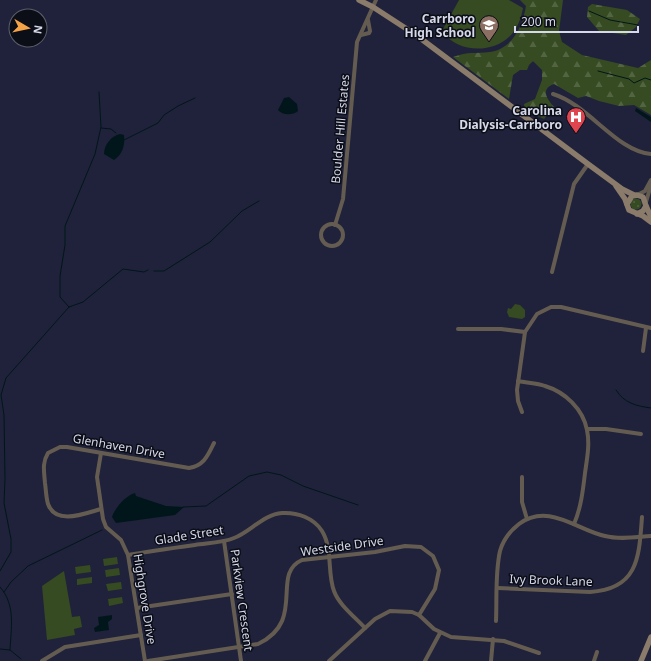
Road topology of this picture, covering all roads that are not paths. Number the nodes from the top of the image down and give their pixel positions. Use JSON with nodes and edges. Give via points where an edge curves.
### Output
{"nodes":[{"id":1,"x":359,"y":0,"type":"edge"},
{"id":2,"x":376,"y":0,"type":"edge"},
{"id":3,"x":373,"y":7,"type":"junction"},
{"id":4,"x":553,"y":94,"type":"dead end"},
{"id":5,"x":651,"y":154,"type":"edge"},
{"id":6,"x":588,"y":164,"type":"junction"},
{"id":7,"x":651,"y":180,"type":"edge"},
{"id":8,"x":614,"y":183,"type":"junction"},
{"id":9,"x":651,"y":185,"type":"edge"},
{"id":10,"x":636,"y":195,"type":"junction"},
{"id":11,"x":627,"y":204,"type":"junction"},
{"id":12,"x":646,"y":204,"type":"junction"},
{"id":13,"x":637,"y":214,"type":"junction"},
{"id":14,"x":651,"y":216,"type":"edge"},
{"id":15,"x":651,"y":222,"type":"edge"},
{"id":16,"x":336,"y":225,"type":"junction"},
{"id":17,"x":552,"y":272,"type":"dead end"},
{"id":18,"x":649,"y":328,"type":"edge"},
{"id":19,"x":458,"y":329,"type":"dead end"},
{"id":20,"x":525,"y":332,"type":"junction"},
{"id":21,"x":643,"y":351,"type":"dead end"},
{"id":22,"x":518,"y":381,"type":"junction"},
{"id":23,"x":522,"y":412,"type":"dead end"},
{"id":24,"x":587,"y":429,"type":"junction"},
{"id":25,"x":641,"y":434,"type":"dead end"},
{"id":26,"x":214,"y":443,"type":"dead end"},
{"id":27,"x":101,"y":453,"type":"junction"},
{"id":28,"x":522,"y":477,"type":"dead end"},
{"id":29,"x":101,"y":509,"type":"junction"},
{"id":30,"x":642,"y":517,"type":"dead end"},
{"id":31,"x":526,"y":519,"type":"junction"},
{"id":32,"x":574,"y":524,"type":"junction"},
{"id":33,"x":651,"y":536,"type":"edge"},
{"id":34,"x":640,"y":537,"type":"junction"},
{"id":35,"x":224,"y":541,"type":"junction"},
{"id":36,"x":128,"y":555,"type":"junction"},
{"id":37,"x":329,"y":557,"type":"junction"},
{"id":38,"x":498,"y":588,"type":"junction"},
{"id":39,"x":232,"y":594,"type":"junction"},
{"id":40,"x":137,"y":608,"type":"junction"},
{"id":41,"x":419,"y":616,"type":"junction"},
{"id":42,"x":496,"y":621,"type":"dead end"},
{"id":43,"x":365,"y":628,"type":"junction"},
{"id":44,"x":440,"y":633,"type":"junction"},
{"id":45,"x":141,"y":635,"type":"junction"},
{"id":46,"x":651,"y":638,"type":"edge"},
{"id":47,"x":493,"y":640,"type":"junction"},
{"id":48,"x":240,"y":647,"type":"junction"},
{"id":49,"x":649,"y":648,"type":"edge"},
{"id":50,"x":597,"y":652,"type":"dead end"},
{"id":51,"x":539,"y":653,"type":"dead end"},
{"id":52,"x":42,"y":661,"type":"edge"},
{"id":53,"x":147,"y":661,"type":"edge"},
{"id":54,"x":241,"y":661,"type":"edge"},
{"id":55,"x":329,"y":661,"type":"edge"},
{"id":56,"x":426,"y":661,"type":"edge"},
{"id":57,"x":491,"y":661,"type":"edge"},
{"id":58,"x":594,"y":661,"type":"edge"},
{"id":59,"x":641,"y":661,"type":"edge"}],
"edges":[{"from":1,"to":3,"type":"main road"},
{"from":2,"to":3,"type":"street","name":"Boulder Hill Estates"},
{"from":3,"to":6,"type":"main road","via":[[416,35]]},
{"from":3,"to":16,"type":"street","name":"Boulder Hill Estates","via":[[357,42],[343,199]]},
{"from":4,"to":5,"type":"street","via":[[574,103],[635,151]]},
{"from":6,"to":8,"type":"main road"},
{"from":6,"to":17,"type":"street","via":[[574,184]]},
{"from":7,"to":10,"type":"street","via":[[645,191]]},
{"from":8,"to":10,"type":"main road"},
{"from":8,"to":11,"type":"main road"},
{"from":9,"to":12,"type":"street"},
{"from":10,"to":11,"type":"main road","via":[[629,198]]},
{"from":10,"to":12,"type":"main road","via":[[643,197]]},
{"from":11,"to":13,"type":"main road","via":[[629,210]]},
{"from":12,"to":13,"type":"main road","via":[[643,212]]},
{"from":12,"to":14,"type":"main road"},
{"from":13,"to":15,"type":"main road"},
{"from":16,"to":16,"type":"street","name":"Boulder Hill Estates","via":[[326,226],[322,231],[321,237],[327,245],[334,245],[341,239],[342,232]]},
{"from":18,"to":20,"type":"street","via":[[601,315],[551,307],[537,314]]},
{"from":18,"to":21,"type":"street"},
{"from":19,"to":20,"type":"street"},
{"from":20,"to":22,"type":"street"},
{"from":22,"to":23,"type":"street","via":[[518,401]]},
{"from":22,"to":24,"type":"street","via":[[545,386],[564,395],[577,407]]},
{"from":24,"to":25,"type":"street"},
{"from":24,"to":32,"type":"street","via":[[588,448],[582,493]]},
{"from":26,"to":27,"type":"street","name":"Glenhaven Drive","via":[[205,460],[196,467],[189,468]]},
{"from":27,"to":29,"type":"street","name":"Highgrove Drive","via":[[97,477]]},
{"from":27,"to":29,"type":"street","name":"Glenhaven Drive","via":[[60,448],[48,453],[43,465],[49,506],[57,515],[66,517]]},
{"from":28,"to":31,"type":"street","via":[[522,502]]},
{"from":29,"to":36,"type":"street","name":"Highgrove Drive","via":[[106,527],[121,540]]},
{"from":30,"to":34,"type":"street","name":"Ivy Brook Lane"},
{"from":31,"to":32,"type":"street","via":[[550,516]]},
{"from":31,"to":38,"type":"street","via":[[512,529],[503,543],[499,558]]},
{"from":32,"to":34,"type":"street","via":[[606,536]]},
{"from":33,"to":34,"type":"street"},
{"from":34,"to":38,"type":"street","name":"Ivy Brook Lane","via":[[637,560],[632,572],[608,590],[590,592]]},
{"from":35,"to":36,"type":"street","name":"Glade Street"},
{"from":35,"to":37,"type":"street","name":"Glade Street","via":[[243,534],[271,516],[289,513],[306,517],[321,531]]},
{"from":35,"to":39,"type":"street","name":"Parkview Crescent"},
{"from":36,"to":40,"type":"street","name":"Highgrove Drive"},
{"from":37,"to":41,"type":"street","name":"Westside Drive","via":[[413,545],[429,552],[436,562],[438,576],[435,589]]},
{"from":37,"to":43,"type":"street","name":"Glade Street","via":[[334,592]]},
{"from":37,"to":48,"type":"street","name":"Westside Drive","via":[[296,563],[288,575],[287,607],[280,626],[265,641]]},
{"from":38,"to":42,"type":"street"},
{"from":39,"to":40,"type":"street"},
{"from":39,"to":48,"type":"street","name":"Parkview Crescent"},
{"from":40,"to":45,"type":"street","name":"Highgrove Drive"},
{"from":41,"to":43,"type":"street","via":[[407,612],[390,612]]},
{"from":41,"to":44,"type":"street"},
{"from":43,"to":55,"type":"street"},
{"from":44,"to":47,"type":"street","via":[[451,637]]},
{"from":44,"to":56,"type":"street"},
{"from":45,"to":52,"type":"street","via":[[65,647]]},
{"from":45,"to":53,"type":"street","name":"Highgrove Drive"},
{"from":46,"to":49,"type":"main road"},
{"from":47,"to":51,"type":"street","via":[[515,644]]},
{"from":47,"to":57,"type":"street"},
{"from":48,"to":53,"type":"street","name":"Westside Drive"},
{"from":48,"to":54,"type":"street","name":"Parkview Crescent"},
{"from":49,"to":59,"type":"main road"},
{"from":50,"to":58,"type":"street"}]}
